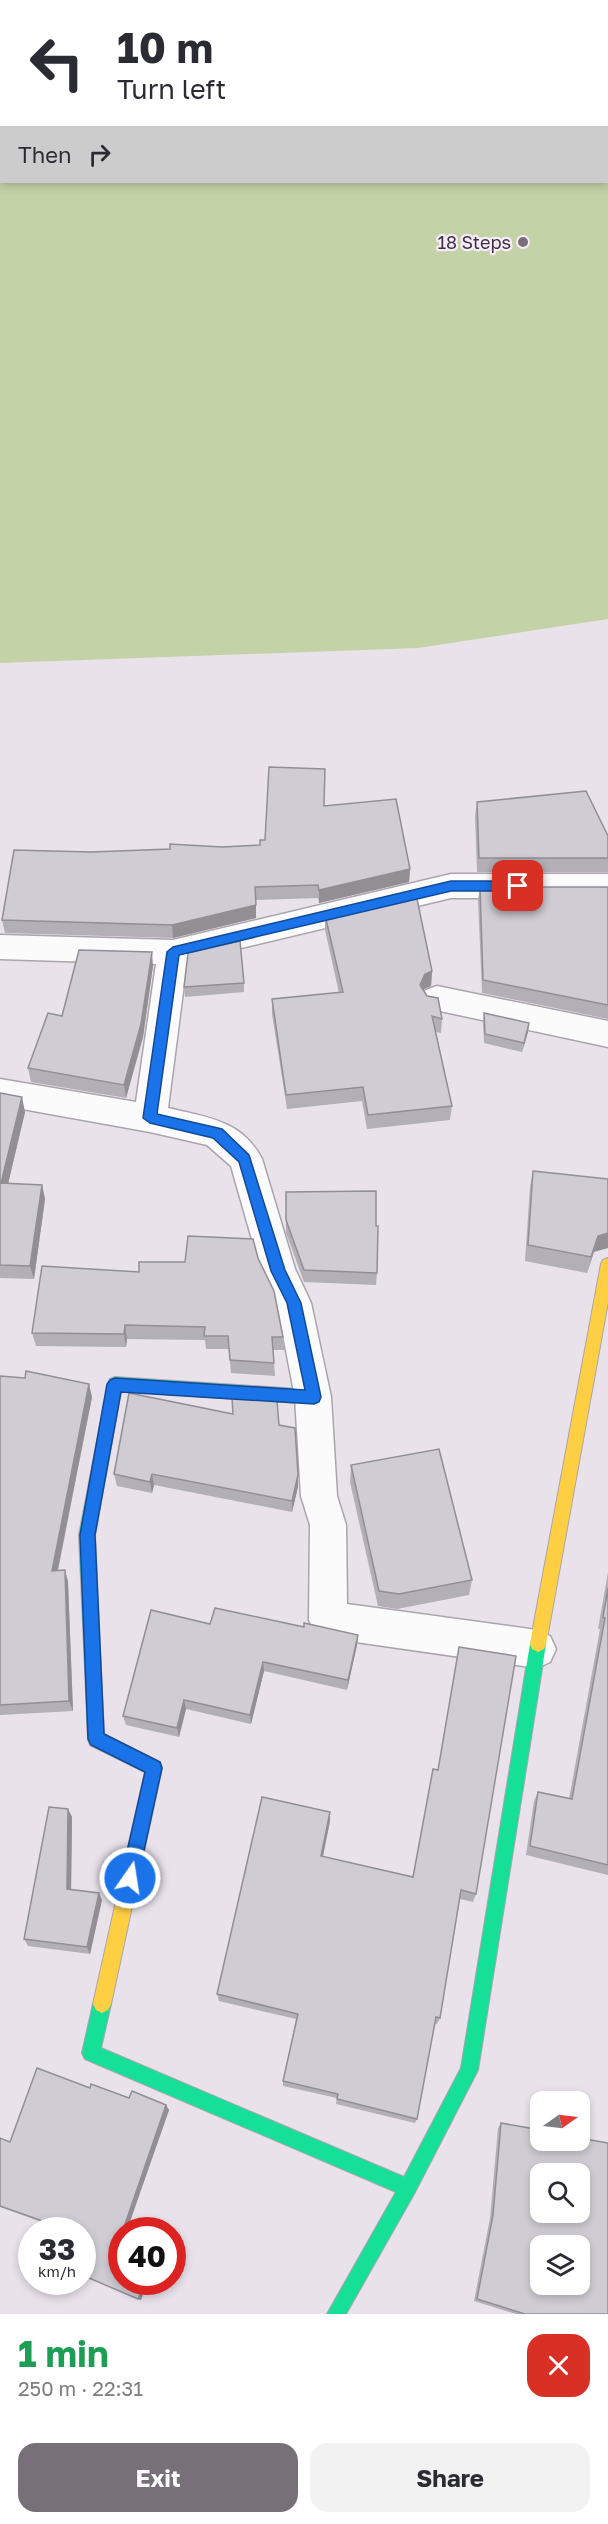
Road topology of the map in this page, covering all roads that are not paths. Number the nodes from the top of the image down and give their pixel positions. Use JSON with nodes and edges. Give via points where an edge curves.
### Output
{"nodes":[{"id":1,"x":608,"y":886,"type":"edge"},
{"id":2,"x":0,"y":946,"type":"edge"},
{"id":3,"x":173,"y":952,"type":"junction"},
{"id":4,"x":437,"y":999,"type":"edge"},
{"id":5,"x":608,"y":1034,"type":"edge"},
{"id":6,"x":0,"y":1092,"type":"edge"},
{"id":7,"x":150,"y":1118,"type":"junction"},
{"id":8,"x":608,"y":1264,"type":"edge"},
{"id":9,"x":314,"y":1397,"type":"junction"},
{"id":10,"x":537,"y":1648,"type":"junction"},
{"id":11,"x":408,"y":2188,"type":"junction"},
{"id":12,"x":336,"y":2314,"type":"edge"}],
"edges":[{"from":1,"to":3,"type":"street","via":[[451,886]]},
{"from":2,"to":3,"type":"street"},
{"from":3,"to":7,"type":"street"},
{"from":4,"to":5,"type":"street"},
{"from":6,"to":7,"type":"street"},
{"from":7,"to":9,"type":"street","via":[[217,1133],[245,1159],[278,1271],[294,1303]]},
{"from":8,"to":10,"type":"street"},
{"from":9,"to":10,"type":"street","via":[[319,1496],[328,1525],[328,1620]]},
{"from":9,"to":11,"type":"street","via":[[115,1384],[87,1535],[96,1739],[154,1768],[91,2053]]},
{"from":10,"to":11,"type":"street","via":[[470,2070]]},
{"from":11,"to":12,"type":"street"}]}
